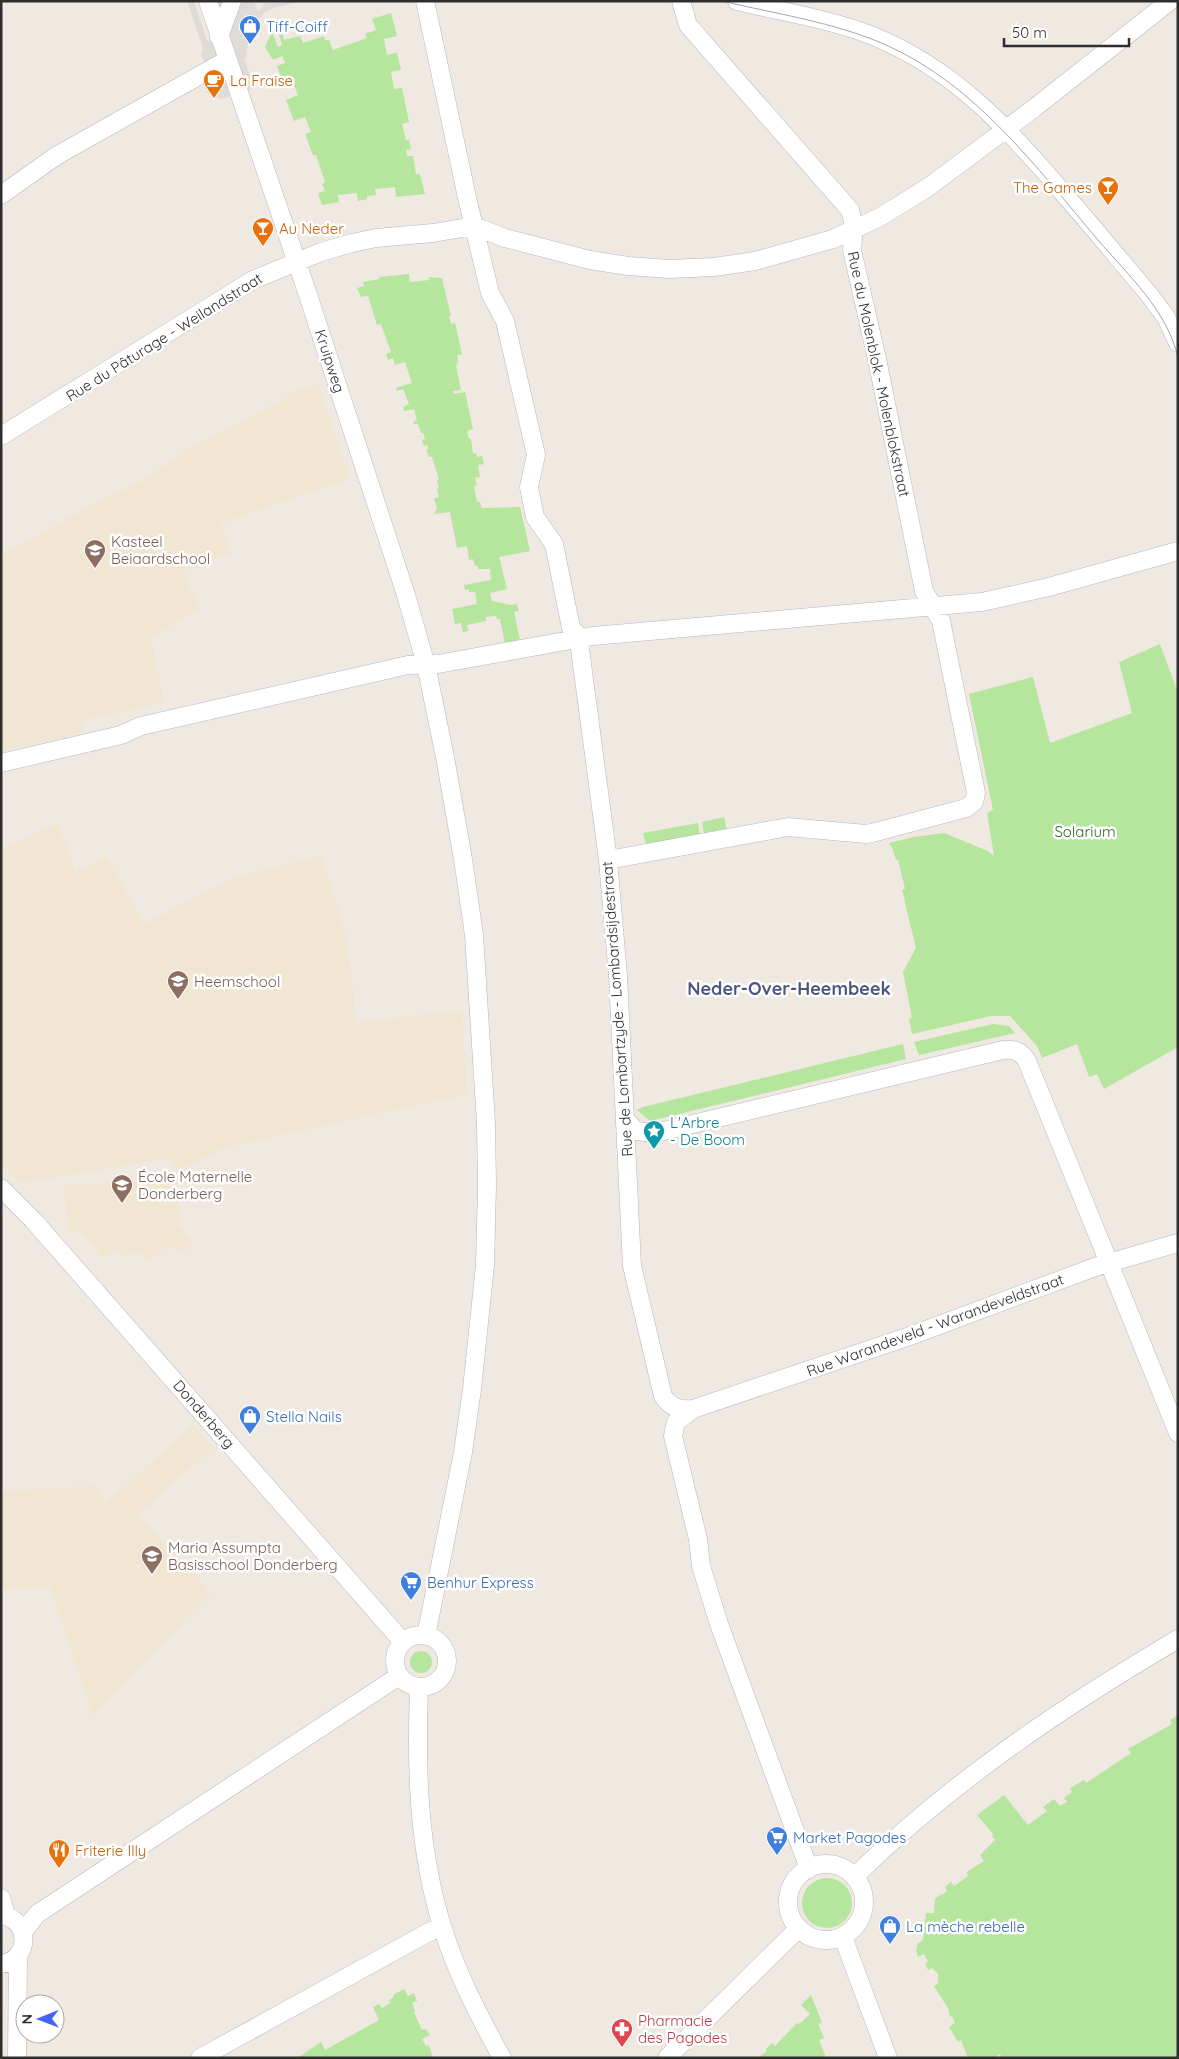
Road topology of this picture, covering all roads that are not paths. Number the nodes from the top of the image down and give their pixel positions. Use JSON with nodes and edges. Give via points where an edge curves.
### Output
{"nodes":[{"id":1,"x":208,"y":1,"type":"edge"},
{"id":2,"x":232,"y":1,"type":"edge"},
{"id":3,"x":425,"y":1,"type":"edge"},
{"id":4,"x":682,"y":1,"type":"edge"},
{"id":5,"x":737,"y":1,"type":"edge"},
{"id":6,"x":1170,"y":1,"type":"edge"},
{"id":7,"x":219,"y":37,"type":"junction"},
{"id":8,"x":227,"y":60,"type":"junction"},
{"id":9,"x":1007,"y":128,"type":"junction"},
{"id":10,"x":1,"y":195,"type":"edge"},
{"id":11,"x":474,"y":226,"type":"junction"},
{"id":12,"x":853,"y":230,"type":"junction"},
{"id":13,"x":297,"y":262,"type":"junction"},
{"id":14,"x":1172,"y":313,"type":"edge"},
{"id":15,"x":1178,"y":343,"type":"edge"},
{"id":16,"x":1,"y":436,"type":"edge"},
{"id":17,"x":1178,"y":552,"type":"edge"},
{"id":18,"x":933,"y":606,"type":"junction"},
{"id":19,"x":582,"y":639,"type":"junction"},
{"id":20,"x":426,"y":665,"type":"junction"},
{"id":21,"x":1,"y":764,"type":"edge"},
{"id":22,"x":608,"y":860,"type":"junction"},
{"id":23,"x":626,"y":1120,"type":"junction"},
{"id":24,"x":1,"y":1188,"type":"edge"},
{"id":25,"x":1178,"y":1243,"type":"edge"},
{"id":26,"x":1108,"y":1263,"type":"junction"},
{"id":27,"x":693,"y":1409,"type":"junction"},
{"id":28,"x":1178,"y":1433,"type":"edge"},
{"id":29,"x":426,"y":1636,"type":"junction"},
{"id":30,"x":1178,"y":1639,"type":"edge"},
{"id":31,"x":403,"y":1642,"type":"junction"},
{"id":32,"x":399,"y":1676,"type":"junction"},
{"id":33,"x":419,"y":1688,"type":"junction"},
{"id":34,"x":809,"y":1869,"type":"junction"},
{"id":35,"x":854,"y":1876,"type":"junction"},
{"id":36,"x":1,"y":1898,"type":"edge"},
{"id":37,"x":12,"y":1921,"type":"edge"},
{"id":38,"x":442,"y":1927,"type":"junction"},
{"id":39,"x":799,"y":1928,"type":"junction"},
{"id":40,"x":842,"y":1937,"type":"junction"},
{"id":41,"x":8,"y":1961,"type":"edge"},
{"id":42,"x":17,"y":2058,"type":"edge"},
{"id":43,"x":200,"y":2058,"type":"edge"},
{"id":44,"x":502,"y":2058,"type":"edge"},
{"id":45,"x":667,"y":2058,"type":"edge"},
{"id":46,"x":888,"y":2058,"type":"edge"}],
"edges":[{"from":1,"to":7,"type":"street","name":"Kruipweg"},
{"from":2,"to":7,"type":"street"},
{"from":3,"to":11,"type":"street"},
{"from":4,"to":12,"type":"street","name":"Rue du Molenblok - Molenblokstraat","via":[[688,25],[850,210]]},
{"from":5,"to":9,"type":"street","via":[[856,30],[893,45],[955,83]]},
{"from":6,"to":9,"type":"street"},
{"from":7,"to":8,"type":"street","name":"Kruipweg"},
{"from":8,"to":10,"type":"street","via":[[56,156]]},
{"from":8,"to":13,"type":"street","name":"Kruipweg"},
{"from":9,"to":12,"type":"street","via":[[904,203]]},
{"from":9,"to":14,"type":"street","via":[[1128,270]]},
{"from":11,"to":12,"type":"street","via":[[505,238],[590,260],[669,269],[755,261]]},
{"from":11,"to":13,"type":"street","name":"Rue du Pâturage - Weilandstraat","via":[[364,240]]},
{"from":11,"to":19,"type":"street","via":[[490,293],[505,321],[536,455],[529,487],[535,517],[554,544],[571,628]]},
{"from":12,"to":18,"type":"street","name":"Rue du Molenblok - Molenblokstraat","via":[[852,250],[924,591]]},
{"from":13,"to":16,"type":"street","name":"Rue du Pâturage - Weilandstraat","via":[[260,276]]},
{"from":13,"to":20,"type":"street","name":"Kruipweg","via":[[392,547]]},
{"from":14,"to":15,"type":"street"},
{"from":17,"to":18,"type":"street","via":[[1012,596]]},
{"from":18,"to":19,"type":"street","via":[[608,634]]},
{"from":18,"to":22,"type":"street","name":"Rue du Molenblok - Molenblokstraat","via":[[941,621],[976,789],[976,798],[970,806],[872,833],[788,827]]},
{"from":19,"to":20,"type":"street"},
{"from":19,"to":22,"type":"street","name":"Rue de Lombartzyde - Lombardsijdestraat","via":[[580,650]]},
{"from":20,"to":21,"type":"street","via":[[408,665],[141,726],[121,735]]},
{"from":20,"to":29,"type":"street","name":"Kruipweg","via":[[456,818],[474,935],[487,1186],[485,1265],[472,1389],[455,1496]]},
{"from":22,"to":23,"type":"street","name":"Rue de Lombartzyde - Lombardsijdestraat"},
{"from":23,"to":26,"type":"street","via":[[636,1131],[654,1133],[1003,1050],[1016,1050],[1027,1061]]},
{"from":23,"to":27,"type":"street","name":"Rue de Lombartzyde - Lombardsijdestraat","via":[[631,1256],[635,1282],[663,1396],[673,1407]]},
{"from":24,"to":31,"type":"street","name":"Donderberg","via":[[33,1220]]},
{"from":25,"to":26,"type":"street","name":"Rue Warandeveld - Warandeveldstraat"},
{"from":26,"to":27,"type":"street","name":"Rue Warandeveld - Warandeveldstraat","via":[[910,1336]]},
{"from":26,"to":28,"type":"street"},
{"from":27,"to":34,"type":"street","via":[[676,1422],[673,1436],[698,1539],[701,1566],[719,1624]]},
{"from":29,"to":31,"type":"street","via":[[412,1637]]},
{"from":29,"to":33,"type":"street","via":[[440,1643],[447,1665],[440,1679]]},
{"from":30,"to":35,"type":"street","via":[[1015,1742],[937,1802]]},
{"from":31,"to":32,"type":"street","via":[[394,1662]]},
{"from":32,"to":33,"type":"street","via":[[407,1684]]},
{"from":32,"to":37,"type":"street","via":[[37,1914]]},
{"from":33,"to":38,"type":"street","via":[[417,1767],[421,1819]]},
{"from":34,"to":35,"type":"street","via":[[818,1865],[838,1866]]},
{"from":34,"to":39,"type":"street","via":[[796,1880],[789,1896],[790,1914]]},
{"from":35,"to":40,"type":"street","via":[[864,1894],[864,1904],[858,1924]]},
{"from":36,"to":37,"type":"street"},
{"from":37,"to":41,"type":"street","via":[[23,1948]]},
{"from":38,"to":43,"type":"street"},
{"from":38,"to":44,"type":"street","via":[[478,2012]]},
{"from":39,"to":40,"type":"street","via":[[824,1940]]},
{"from":39,"to":45,"type":"street"},
{"from":40,"to":46,"type":"street"},
{"from":41,"to":42,"type":"street","via":[[16,1989]]}]}
